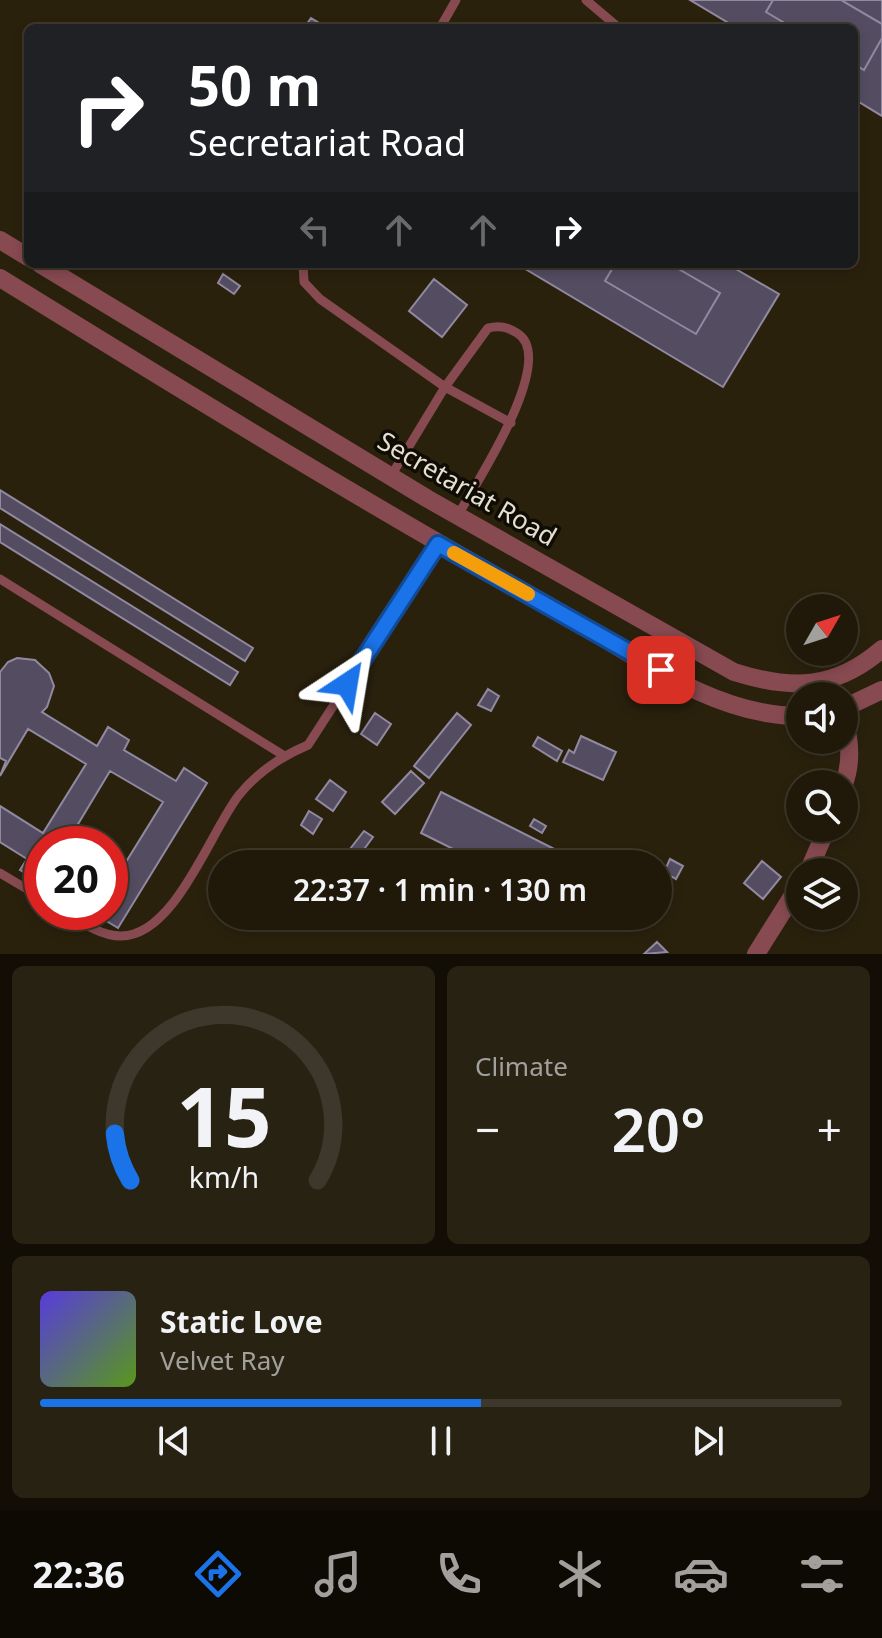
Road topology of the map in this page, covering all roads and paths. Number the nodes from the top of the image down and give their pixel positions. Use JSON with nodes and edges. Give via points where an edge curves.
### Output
{"nodes":[{"id":1,"x":456,"y":0,"type":"edge"},
{"id":2,"x":586,"y":0,"type":"edge"},
{"id":3,"x":442,"y":24,"type":"edge"},
{"id":4,"x":614,"y":24,"type":"edge"},
{"id":5,"x":0,"y":240,"type":"edge"},
{"id":6,"x":24,"y":255,"type":"edge"},
{"id":7,"x":47,"y":268,"type":"edge"},
{"id":8,"x":303,"y":268,"type":"edge"},
{"id":9,"x":0,"y":278,"type":"edge"},
{"id":10,"x":445,"y":387,"type":"junction"},
{"id":11,"x":511,"y":423,"type":"junction"},
{"id":12,"x":391,"y":476,"type":"junction"},
{"id":13,"x":428,"y":499,"type":"junction"},
{"id":14,"x":458,"y":515,"type":"junction"},
{"id":15,"x":410,"y":526,"type":"junction"},
{"id":16,"x":438,"y":544,"type":"junction"},
{"id":17,"x":0,"y":579,"type":"edge"},
{"id":18,"x":882,"y":649,"type":"edge"},
{"id":19,"x":882,"y":690,"type":"edge"},
{"id":20,"x":858,"y":701,"type":"edge"},
{"id":21,"x":786,"y":715,"type":"edge"},
{"id":22,"x":283,"y":755,"type":"junction"},
{"id":23,"x":0,"y":873,"type":"edge"},
{"id":24,"x":24,"y":887,"type":"edge"},
{"id":25,"x":786,"y":906,"type":"edge"},
{"id":26,"x":99,"y":930,"type":"edge"},
{"id":27,"x":756,"y":954,"type":"edge"}],
"edges":[{"from":1,"to":3,"type":"lane"},
{"from":2,"to":4,"type":"lane"},
{"from":5,"to":6,"type":"street"},
{"from":7,"to":12,"type":"street","name":"Secretariat Road"},
{"from":8,"to":10,"type":"lane","via":[[304,282],[320,299]]},
{"from":9,"to":15,"type":"street"},
{"from":10,"to":11,"type":"lane"},
{"from":10,"to":11,"type":"lane","via":[[488,328],[499,325],[520,335],[530,349],[528,371]]},
{"from":10,"to":12,"type":"lane"},
{"from":11,"to":14,"type":"lane"},
{"from":12,"to":13,"type":"street","name":"Secretariat Road"},
{"from":13,"to":14,"type":"street","name":"Secretariat Road"},
{"from":13,"to":15,"type":"street"},
{"from":14,"to":18,"type":"street","name":"Secretariat Road","via":[[693,650],[764,682],[824,680]]},
{"from":15,"to":16,"type":"street"},
{"from":16,"to":21,"type":"street","via":[[711,696]]},
{"from":16,"to":22,"type":"lane","via":[[308,745]]},
{"from":17,"to":22,"type":"lane"},
{"from":19,"to":20,"type":"street"},
{"from":22,"to":26,"type":"lane","via":[[240,795],[169,910],[147,928],[121,936]]},
{"from":23,"to":24,"type":"lane"},
{"from":25,"to":27,"type":"street"}]}
